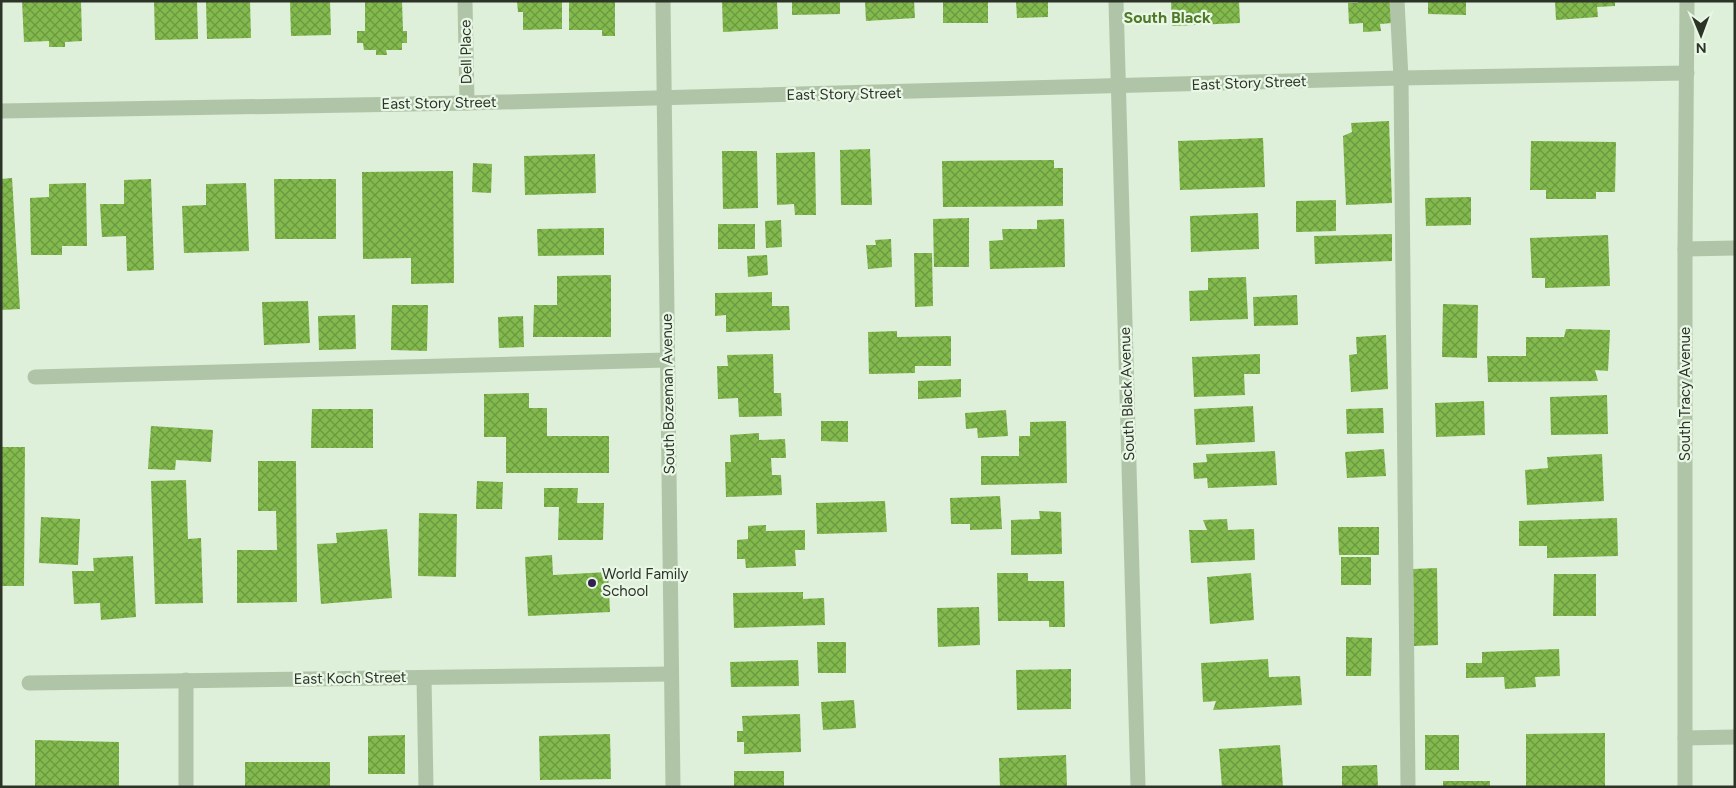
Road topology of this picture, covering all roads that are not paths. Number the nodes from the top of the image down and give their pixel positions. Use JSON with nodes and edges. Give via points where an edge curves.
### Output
{"nodes":[{"id":1,"x":465,"y":1,"type":"edge"},
{"id":2,"x":663,"y":1,"type":"edge"},
{"id":3,"x":1116,"y":1,"type":"edge"},
{"id":4,"x":1398,"y":1,"type":"edge"},
{"id":5,"x":1687,"y":1,"type":"edge"},
{"id":6,"x":1687,"y":74,"type":"junction"},
{"id":7,"x":1401,"y":78,"type":"junction"},
{"id":8,"x":1119,"y":87,"type":"junction"},
{"id":9,"x":665,"y":98,"type":"junction"},
{"id":10,"x":467,"y":103,"type":"junction"},
{"id":11,"x":1,"y":111,"type":"edge"},
{"id":12,"x":1735,"y":248,"type":"edge"},
{"id":13,"x":1685,"y":249,"type":"junction"},
{"id":14,"x":667,"y":360,"type":"junction"},
{"id":15,"x":35,"y":377,"type":"dead end"},
{"id":16,"x":671,"y":674,"type":"junction"},
{"id":17,"x":424,"y":678,"type":"junction"},
{"id":18,"x":186,"y":680,"type":"junction"},
{"id":19,"x":29,"y":683,"type":"dead end"},
{"id":20,"x":1735,"y":737,"type":"edge"},
{"id":21,"x":1685,"y":738,"type":"junction"},
{"id":22,"x":186,"y":787,"type":"edge"},
{"id":23,"x":426,"y":787,"type":"edge"},
{"id":24,"x":673,"y":787,"type":"edge"},
{"id":25,"x":1138,"y":787,"type":"edge"},
{"id":26,"x":1408,"y":787,"type":"edge"},
{"id":27,"x":1685,"y":787,"type":"edge"}],
"edges":[{"from":1,"to":10,"type":"street","name":"Dell Place"},
{"from":2,"to":9,"type":"street","name":"South Bozeman Avenue"},
{"from":3,"to":8,"type":"street","name":"South Black Avenue"},
{"from":4,"to":7,"type":"street"},
{"from":5,"to":6,"type":"street","name":"South Tracy Avenue"},
{"from":6,"to":7,"type":"street","name":"East Story Street"},
{"from":6,"to":13,"type":"street","name":"South Tracy Avenue"},
{"from":7,"to":8,"type":"street","name":"East Story Street"},
{"from":7,"to":26,"type":"street"},
{"from":8,"to":9,"type":"street","name":"East Story Street"},
{"from":8,"to":25,"type":"street","name":"South Black Avenue"},
{"from":9,"to":10,"type":"street","name":"East Story Street"},
{"from":9,"to":14,"type":"street","name":"South Bozeman Avenue"},
{"from":10,"to":11,"type":"street","name":"East Story Street"},
{"from":12,"to":13,"type":"street"},
{"from":13,"to":21,"type":"street","name":"South Tracy Avenue"},
{"from":14,"to":15,"type":"street"},
{"from":14,"to":16,"type":"street","name":"South Bozeman Avenue"},
{"from":16,"to":17,"type":"street","name":"East Koch Street"},
{"from":16,"to":24,"type":"street","name":"South Bozeman Avenue"},
{"from":17,"to":18,"type":"street","name":"East Koch Street"},
{"from":17,"to":23,"type":"street"},
{"from":18,"to":19,"type":"street","name":"East Koch Street"},
{"from":18,"to":22,"type":"street"},
{"from":20,"to":21,"type":"street"},
{"from":21,"to":27,"type":"street","name":"South Tracy Avenue"}]}
